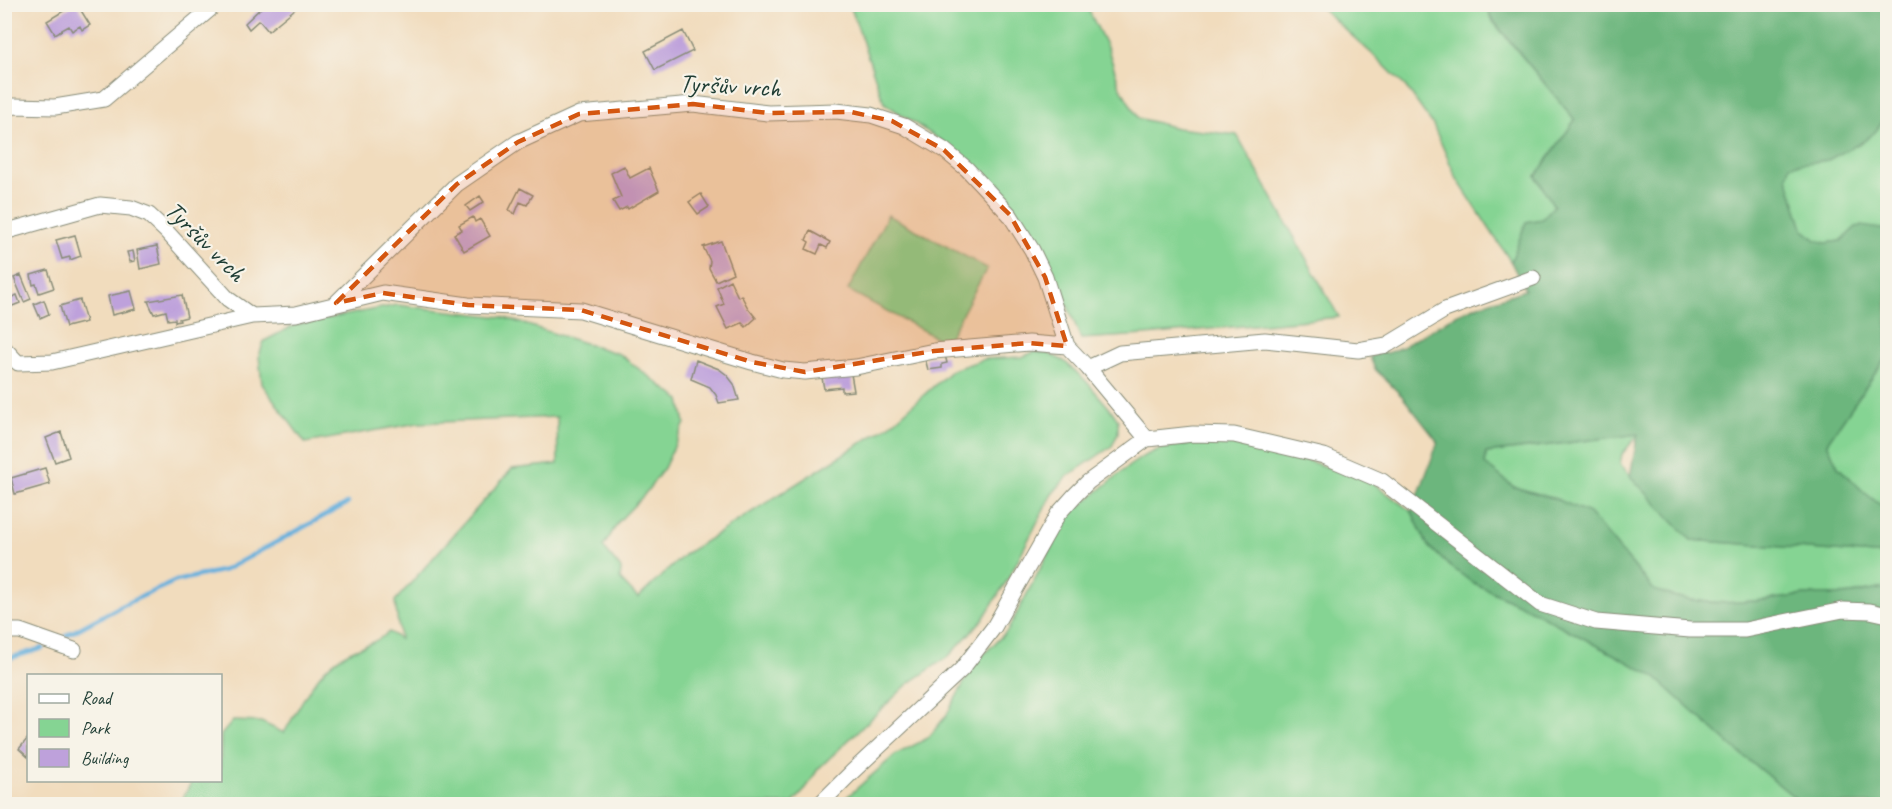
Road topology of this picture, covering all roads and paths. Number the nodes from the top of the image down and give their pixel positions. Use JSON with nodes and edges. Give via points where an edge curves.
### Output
{"nodes":[{"id":1,"x":216,"y":4,"type":"edge"},
{"id":2,"x":4,"y":111,"type":"edge"},
{"id":3,"x":4,"y":232,"type":"edge"},
{"id":4,"x":1533,"y":278,"type":"dead end"},
{"id":5,"x":336,"y":303,"type":"junction"},
{"id":6,"x":252,"y":316,"type":"junction"},
{"id":7,"x":1067,"y":346,"type":"junction"},
{"id":8,"x":4,"y":348,"type":"edge"},
{"id":9,"x":1088,"y":368,"type":"junction"},
{"id":10,"x":1148,"y":439,"type":"junction"},
{"id":11,"x":1887,"y":615,"type":"edge"},
{"id":12,"x":4,"y":631,"type":"edge"},
{"id":13,"x":74,"y":650,"type":"dead end"},
{"id":14,"x":820,"y":804,"type":"edge"}],
"edges":[{"from":1,"to":2,"type":"street","via":[[104,99],[55,107],[14,106]]},
{"from":3,"to":6,"type":"street","name":"Tyršův vrch","via":[[100,205],[131,208],[149,215],[228,298]]},
{"from":4,"to":9,"type":"street","via":[[1445,310],[1387,345],[1358,350],[1265,340],[1120,353]]},
{"from":5,"to":6,"type":"street","name":"Tyršův vrch","via":[[296,314]]},
{"from":5,"to":7,"type":"street","name":"Tyršův vrch","via":[[382,293],[468,304],[581,310],[752,362],[806,372],[856,367],[934,351],[1029,343]]},
{"from":5,"to":7,"type":"street","name":"Tyršův vrch","via":[[457,184],[519,142],[579,114],[693,104],[768,113],[851,112],[898,124],[944,150],[1011,215],[1046,277]]},
{"from":6,"to":8,"type":"street","via":[[52,362],[18,363]]},
{"from":7,"to":9,"type":"street","name":"Tyršův vrch"},
{"from":9,"to":10,"type":"street","name":"Tyršův vrch"},
{"from":10,"to":11,"type":"street","via":[[1234,435],[1324,456],[1382,481],[1540,604],[1596,622],[1745,630],[1843,610]]},
{"from":10,"to":14,"type":"street","via":[[1075,495],[1058,514],[994,627],[962,669]]},
{"from":12,"to":13,"type":"street","via":[[20,631]]}]}
